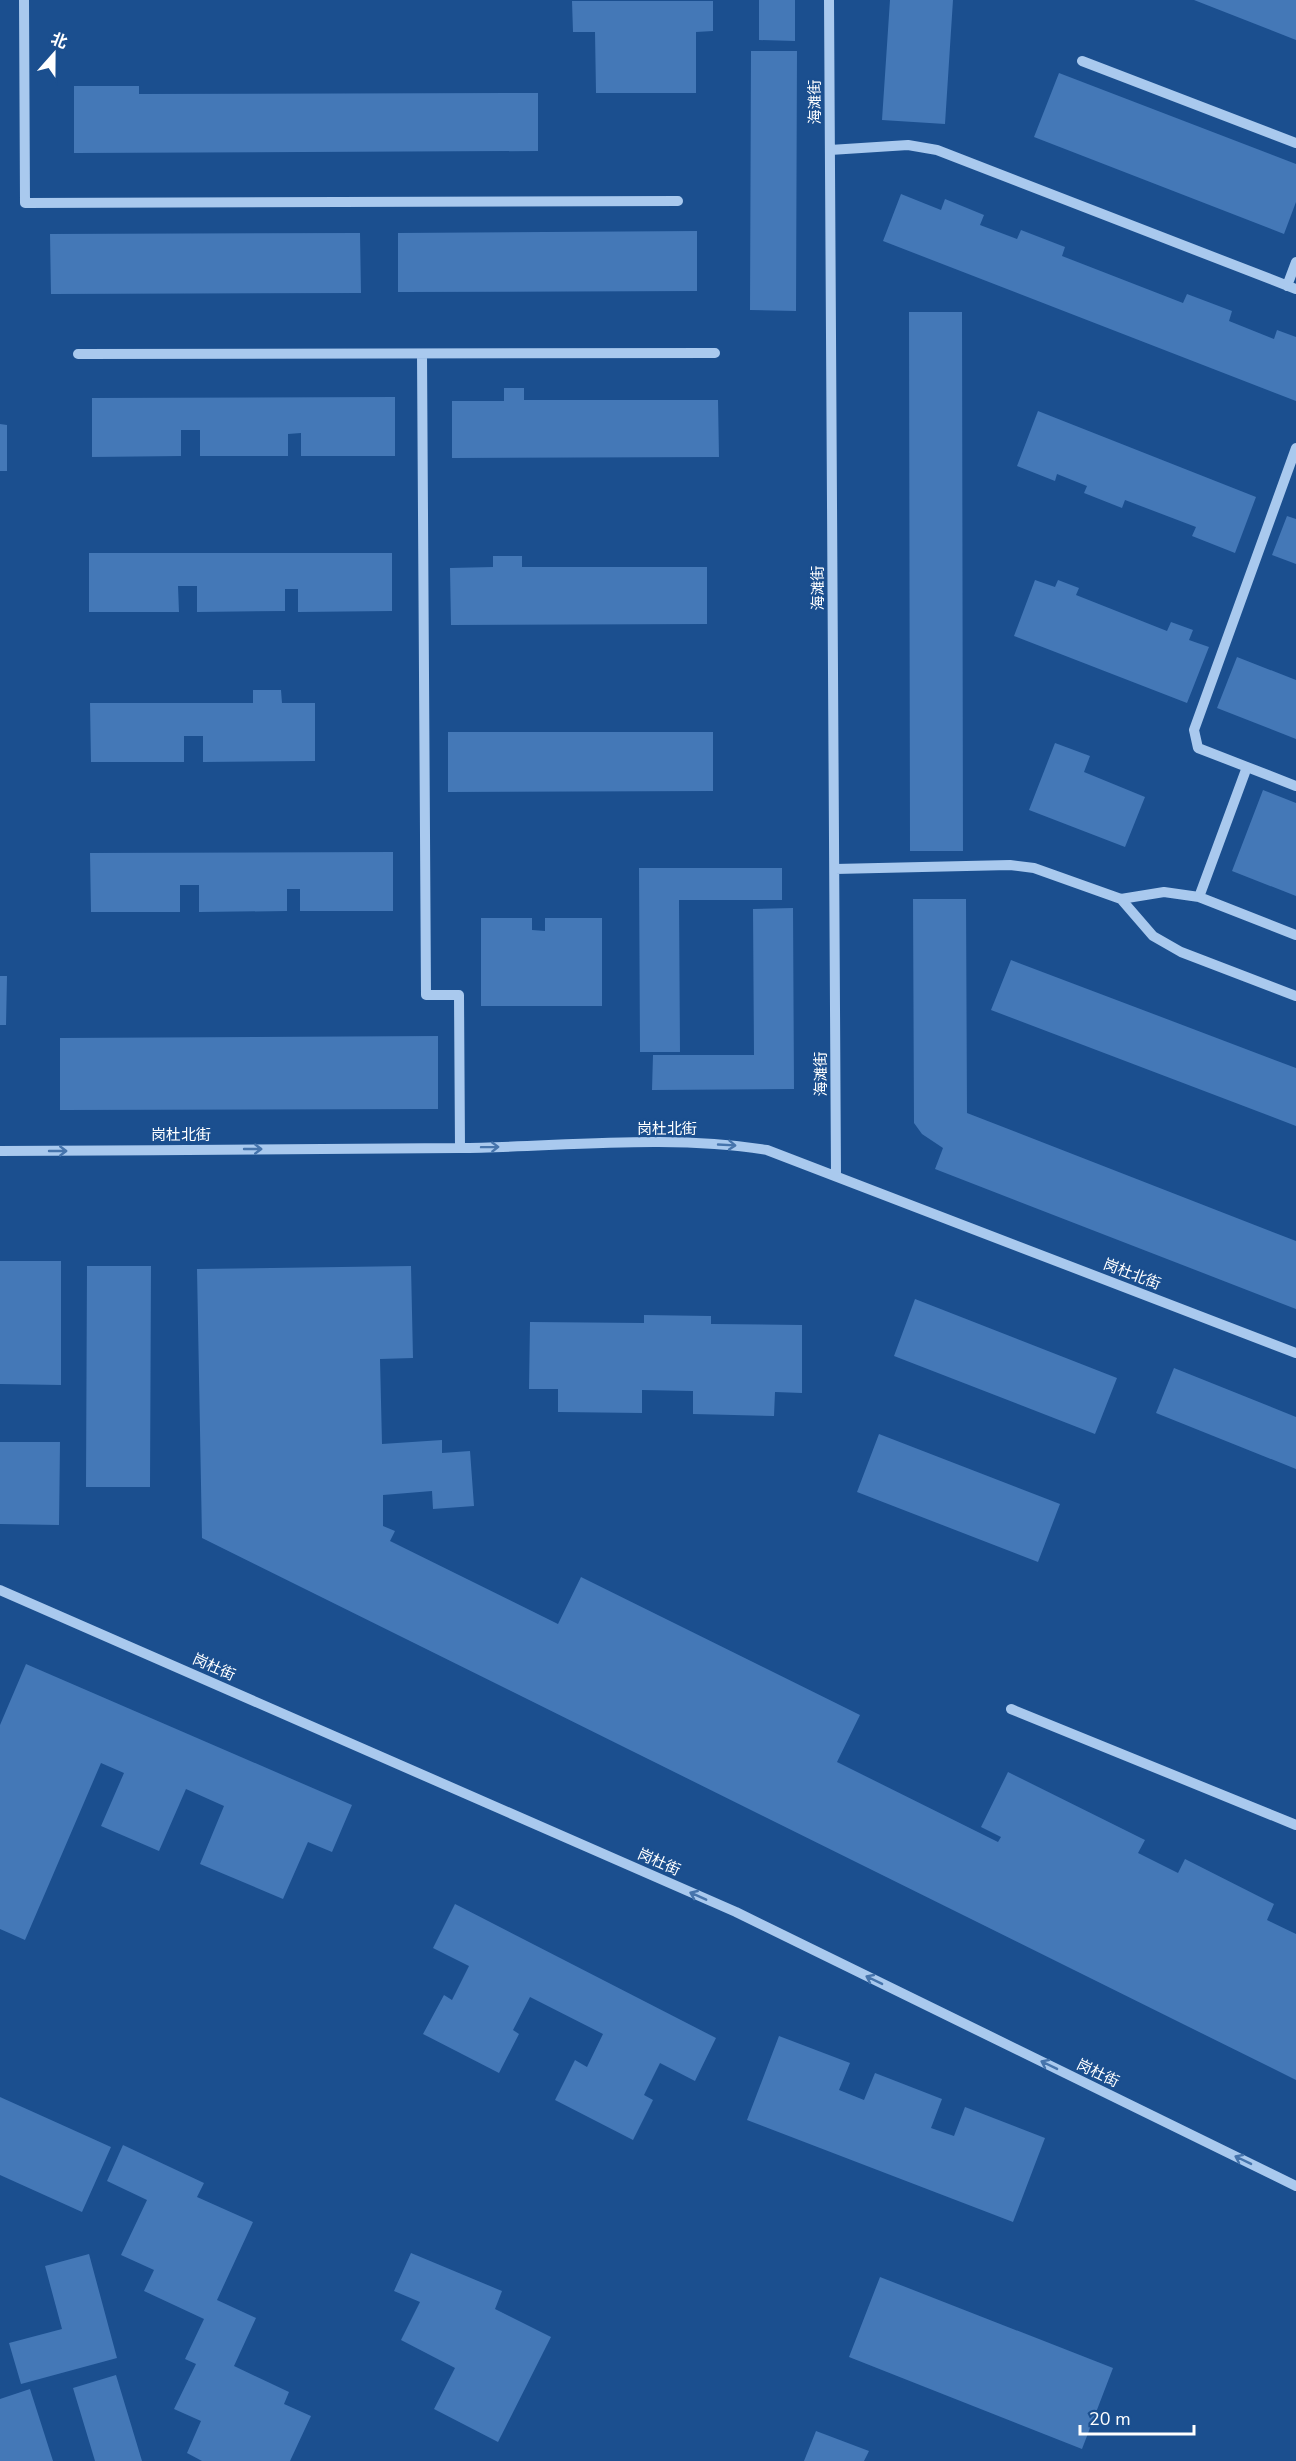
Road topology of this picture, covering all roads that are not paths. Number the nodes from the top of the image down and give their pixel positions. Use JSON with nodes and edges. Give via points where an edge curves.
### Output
{"nodes":[{"id":1,"x":24,"y":0,"type":"edge"},
{"id":2,"x":829,"y":0,"type":"edge"},
{"id":3,"x":1082,"y":61,"type":"dead end"},
{"id":4,"x":1296,"y":144,"type":"edge"},
{"id":5,"x":830,"y":150,"type":"junction"},
{"id":6,"x":678,"y":201,"type":"dead end"},
{"id":7,"x":1296,"y":262,"type":"edge"},
{"id":8,"x":1291,"y":288,"type":"edge"},
{"id":9,"x":715,"y":353,"type":"dead end"},
{"id":10,"x":78,"y":354,"type":"dead end"},
{"id":11,"x":422,"y":354,"type":"junction"},
{"id":12,"x":1296,"y":448,"type":"edge"},
{"id":13,"x":1247,"y":767,"type":"junction"},
{"id":14,"x":1296,"y":786,"type":"edge"},
{"id":15,"x":835,"y":869,"type":"junction"},
{"id":16,"x":1198,"y":897,"type":"junction"},
{"id":17,"x":1121,"y":899,"type":"junction"},
{"id":18,"x":1296,"y":935,"type":"edge"},
{"id":19,"x":1296,"y":996,"type":"edge"},
{"id":20,"x":460,"y":1148,"type":"junction"},
{"id":21,"x":0,"y":1151,"type":"edge"},
{"id":22,"x":836,"y":1176,"type":"junction"},
{"id":23,"x":1296,"y":1353,"type":"edge"},
{"id":24,"x":0,"y":1590,"type":"edge"},
{"id":25,"x":1011,"y":1709,"type":"dead end"},
{"id":26,"x":1296,"y":1825,"type":"edge"},
{"id":27,"x":1296,"y":2186,"type":"edge"}],
"edges":[{"from":1,"to":6,"type":"street","via":[[25,203]]},
{"from":2,"to":5,"type":"street","name":"海滩街"},
{"from":3,"to":4,"type":"street"},
{"from":5,"to":8,"type":"street","via":[[908,145],[937,150]]},
{"from":5,"to":15,"type":"street","name":"海滩街"},
{"from":7,"to":8,"type":"street"},
{"from":9,"to":11,"type":"street"},
{"from":10,"to":11,"type":"street"},
{"from":11,"to":20,"type":"street","via":[[426,995],[459,995]]},
{"from":12,"to":13,"type":"street","via":[[1194,730],[1198,748]]},
{"from":13,"to":14,"type":"street"},
{"from":13,"to":16,"type":"street"},
{"from":15,"to":17,"type":"street","via":[[1018,866]]},
{"from":15,"to":22,"type":"street","name":"海滩街"},
{"from":16,"to":17,"type":"street","via":[[1164,892]]},
{"from":16,"to":18,"type":"street"},
{"from":17,"to":19,"type":"street","via":[[1153,936],[1181,952]]},
{"from":21,"to":20,"type":"street","name":"岗杜北街","one_way":true},
{"from":20,"to":22,"type":"street","name":"岗杜北街","one_way":true,"via":[[676,1143],[743,1146],[767,1150]]},
{"from":22,"to":23,"type":"street","name":"岗杜北街"},
{"from":27,"to":24,"type":"street","name":"岗杜街","one_way":true,"via":[[736,1912]]},
{"from":25,"to":26,"type":"street"}]}
